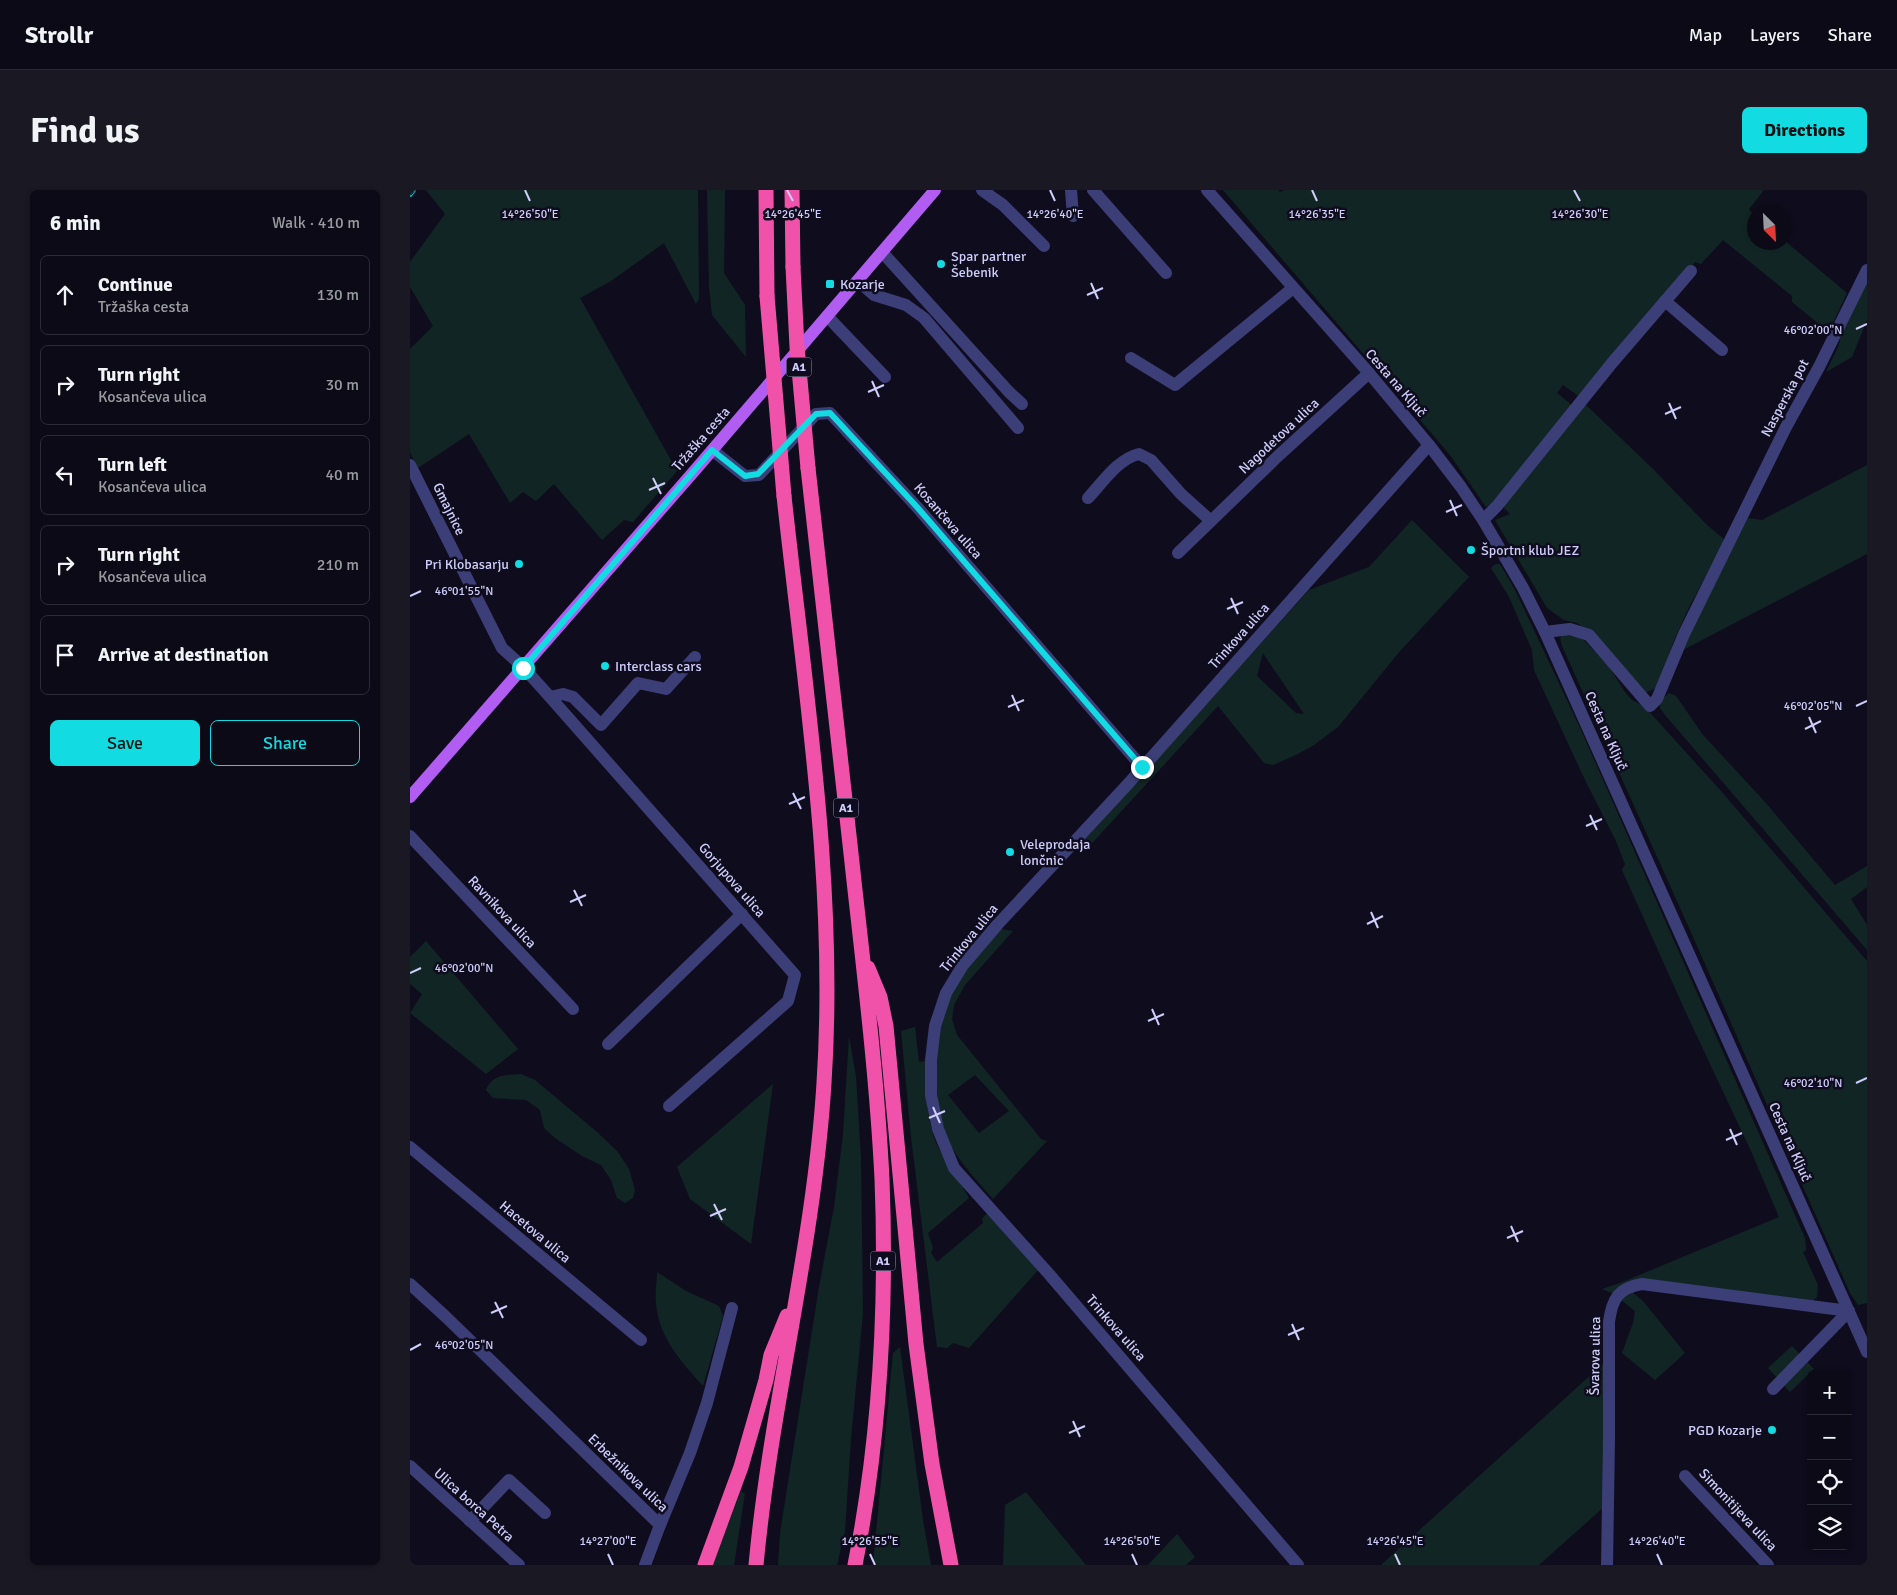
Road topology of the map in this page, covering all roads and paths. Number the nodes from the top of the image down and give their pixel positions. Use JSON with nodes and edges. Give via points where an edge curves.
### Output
{"nodes":[{"id":1,"x":766,"y":190,"type":"edge"},
{"id":2,"x":792,"y":190,"type":"edge"},
{"id":3,"x":935,"y":190,"type":"edge"},
{"id":4,"x":982,"y":190,"type":"edge"},
{"id":5,"x":1071,"y":190,"type":"edge"},
{"id":6,"x":1094,"y":190,"type":"edge"},
{"id":7,"x":1208,"y":190,"type":"edge"},
{"id":8,"x":1073,"y":216,"type":"dead end"},
{"id":9,"x":1044,"y":246,"type":"dead end"},
{"id":10,"x":882,"y":252,"type":"junction"},
{"id":11,"x":1867,"y":270,"type":"edge"},
{"id":12,"x":1691,"y":271,"type":"dead end"},
{"id":13,"x":1166,"y":273,"type":"dead end"},
{"id":14,"x":858,"y":281,"type":"junction"},
{"id":15,"x":1293,"y":288,"type":"junction"},
{"id":16,"x":1665,"y":301,"type":"junction"},
{"id":17,"x":827,"y":316,"type":"junction"},
{"id":18,"x":1722,"y":350,"type":"dead end"},
{"id":19,"x":1131,"y":358,"type":"dead end"},
{"id":20,"x":1369,"y":374,"type":"junction"},
{"id":21,"x":885,"y":377,"type":"dead end"},
{"id":22,"x":1022,"y":404,"type":"dead end"},
{"id":23,"x":1018,"y":428,"type":"dead end"},
{"id":24,"x":1429,"y":445,"type":"junction"},
{"id":25,"x":712,"y":450,"type":"junction"},
{"id":26,"x":410,"y":465,"type":"edge"},
{"id":27,"x":1088,"y":498,"type":"dead end"},
{"id":28,"x":1483,"y":520,"type":"junction"},
{"id":29,"x":1211,"y":521,"type":"junction"},
{"id":30,"x":1178,"y":553,"type":"dead end"},
{"id":31,"x":1545,"y":632,"type":"junction"},
{"id":32,"x":695,"y":657,"type":"dead end"},
{"id":33,"x":523,"y":668,"type":"junction"},
{"id":34,"x":550,"y":697,"type":"junction"},
{"id":35,"x":1142,"y":767,"type":"junction"},
{"id":36,"x":410,"y":797,"type":"edge"},
{"id":37,"x":410,"y":836,"type":"edge"},
{"id":38,"x":742,"y":914,"type":"junction"},
{"id":39,"x":862,"y":955,"type":"junction"},
{"id":40,"x":572,"y":1009,"type":"dead end"},
{"id":41,"x":608,"y":1044,"type":"dead end"},
{"id":42,"x":669,"y":1106,"type":"dead end"},
{"id":43,"x":410,"y":1147,"type":"edge"},
{"id":44,"x":410,"y":1284,"type":"edge"},
{"id":45,"x":796,"y":1294,"type":"junction"},
{"id":46,"x":732,"y":1308,"type":"dead end"},
{"id":47,"x":1849,"y":1311,"type":"junction"},
{"id":48,"x":641,"y":1340,"type":"dead end"},
{"id":49,"x":1867,"y":1352,"type":"edge"},
{"id":50,"x":1773,"y":1389,"type":"dead end"},
{"id":51,"x":410,"y":1466,"type":"edge"},
{"id":52,"x":1685,"y":1476,"type":"dead end"},
{"id":53,"x":545,"y":1513,"type":"dead end"},
{"id":54,"x":470,"y":1521,"type":"junction"},
{"id":55,"x":660,"y":1526,"type":"junction"},
{"id":56,"x":519,"y":1565,"type":"edge"},
{"id":57,"x":645,"y":1565,"type":"edge"},
{"id":58,"x":705,"y":1565,"type":"edge"},
{"id":59,"x":756,"y":1565,"type":"edge"},
{"id":60,"x":855,"y":1565,"type":"edge"},
{"id":61,"x":951,"y":1565,"type":"edge"},
{"id":62,"x":1298,"y":1565,"type":"edge"},
{"id":63,"x":1606,"y":1565,"type":"edge"},
{"id":64,"x":1768,"y":1565,"type":"edge"}],
"edges":[{"from":1,"to":45,"type":"highway","number":"A1","bridge":true,"via":[[767,296],[784,496],[822,846],[828,965],[818,1153]]},
{"from":2,"to":39,"type":"highway","number":"A1","bridge":true,"via":[[797,347],[808,468]]},
{"from":3,"to":10,"type":"main road","name":"Tržaška cesta"},
{"from":4,"to":9,"type":"street","via":[[1003,205]]},
{"from":5,"to":8,"type":"street"},
{"from":6,"to":13,"type":"street"},
{"from":7,"to":15,"type":"street","name":"Cesta na Ključ"},
{"from":10,"to":14,"type":"main road","name":"Tržaška cesta"},
{"from":10,"to":22,"type":"street"},
{"from":11,"to":31,"type":"street","name":"Nasperska pot","via":[[1684,634],[1657,699],[1650,706],[1589,635],[1570,629]]},
{"from":12,"to":16,"type":"street"},
{"from":14,"to":17,"type":"main road","name":"Tržaška cesta"},
{"from":14,"to":23,"type":"street","via":[[874,295],[906,305],[924,318]]},
{"from":15,"to":19,"type":"street","via":[[1175,385]]},
{"from":15,"to":20,"type":"street","name":"Cesta na Ključ"},
{"from":16,"to":18,"type":"street"},
{"from":16,"to":28,"type":"street"},
{"from":17,"to":21,"type":"street"},
{"from":17,"to":25,"type":"main road","name":"Tržaška cesta"},
{"from":20,"to":24,"type":"street","name":"Cesta na Ključ"},
{"from":20,"to":29,"type":"street","name":"Nagodetova ulica"},
{"from":24,"to":28,"type":"street","name":"Cesta na Ključ"},
{"from":24,"to":35,"type":"street","name":"Trinkova ulica"},
{"from":25,"to":33,"type":"main road","name":"Tržaška cesta"},
{"from":25,"to":35,"type":"street","name":"Kosančeva ulica","via":[[745,476],[758,474],[816,414],[830,413],[917,507]]},
{"from":26,"to":33,"type":"street","name":"Gmajnice","via":[[502,648]]},
{"from":27,"to":29,"type":"street","via":[[1118,466],[1140,454],[1152,460],[1181,494]]},
{"from":28,"to":31,"type":"street","name":"Cesta na Ključ"},
{"from":29,"to":30,"type":"street","name":"Nagodetova ulica"},
{"from":31,"to":47,"type":"street","name":"Cesta na Ključ"},
{"from":32,"to":34,"type":"street","via":[[666,689],[638,683],[600,725],[573,697],[563,694]]},
{"from":33,"to":34,"type":"street","name":"Gorjupova ulica"},
{"from":33,"to":36,"type":"main road","name":"Tržaška cesta"},
{"from":34,"to":38,"type":"street","name":"Gorjupova ulica"},
{"from":35,"to":62,"type":"street","name":"Trinkova ulica","via":[[998,924],[963,965],[946,992],[935,1026],[931,1060],[932,1095],[938,1129],[954,1168]]},
{"from":37,"to":40,"type":"street","name":"Ravnikova ulica"},
{"from":38,"to":41,"type":"street"},
{"from":38,"to":42,"type":"street","name":"Gorjupova ulica","via":[[795,975],[788,1001]]},
{"from":39,"to":60,"type":"highway","number":"A1","via":[[879,1139],[883,1274],[873,1442]]},
{"from":39,"to":61,"type":"highway","via":[[873,977],[886,1026],[916,1344],[932,1464]]},
{"from":43,"to":48,"type":"street","name":"Hacetova ulica"},
{"from":44,"to":55,"type":"street","name":"Erbežnikova ulica"},
{"from":45,"to":58,"type":"highway","number":"A1","via":[[771,1355],[741,1467]]},
{"from":45,"to":59,"type":"highway","via":[[768,1465]]},
{"from":46,"to":55,"type":"street","name":"Erbežnikova ulica","via":[[707,1403]]},
{"from":47,"to":49,"type":"street","name":"Cesta na Ključ"},
{"from":47,"to":50,"type":"street"},
{"from":47,"to":63,"type":"street","name":"Švarova ulica","via":[[1642,1284],[1618,1294],[1611,1305],[1609,1322]]},
{"from":51,"to":54,"type":"street","name":"Ulica borca Petra"},
{"from":52,"to":64,"type":"street","name":"Simonitijeva ulica"},
{"from":53,"to":54,"type":"street","via":[[509,1480]]},
{"from":54,"to":56,"type":"street","name":"Ulica borca Petra"},
{"from":55,"to":57,"type":"street"}]}
